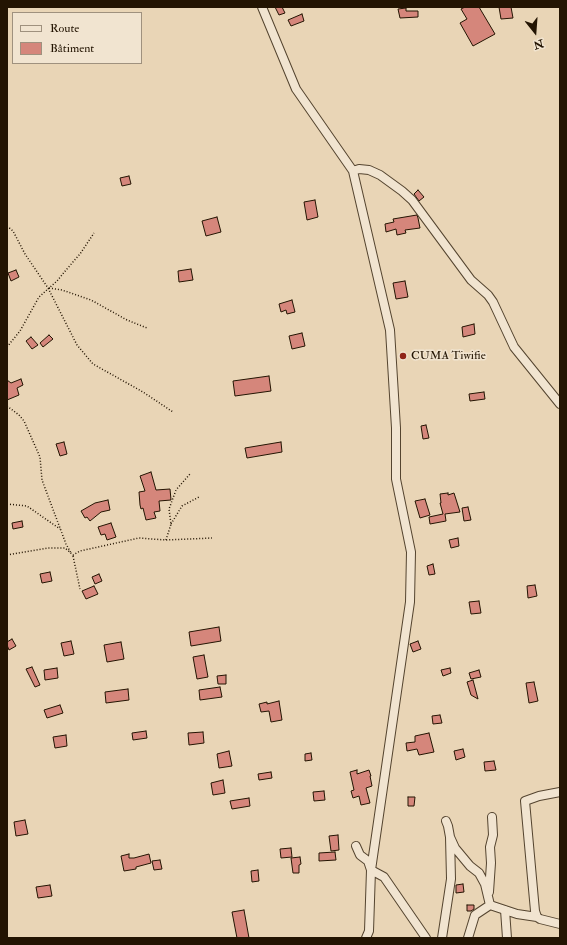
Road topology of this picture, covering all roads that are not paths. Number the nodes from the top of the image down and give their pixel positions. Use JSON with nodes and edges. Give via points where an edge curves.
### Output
{"nodes":[{"id":1,"x":262,"y":7,"type":"edge"},
{"id":2,"x":353,"y":171,"type":"junction"},
{"id":3,"x":560,"y":404,"type":"edge"},
{"id":4,"x":560,"y":792,"type":"edge"},
{"id":5,"x":492,"y":817,"type":"dead end"},
{"id":6,"x":446,"y":821,"type":"dead end"},
{"id":7,"x":450,"y":837,"type":"junction"},
{"id":8,"x":356,"y":846,"type":"dead end"},
{"id":9,"x":371,"y":870,"type":"junction"},
{"id":10,"x":489,"y":902,"type":"junction"},
{"id":11,"x":505,"y":910,"type":"junction"},
{"id":12,"x":537,"y":917,"type":"junction"},
{"id":13,"x":560,"y":924,"type":"edge"},
{"id":14,"x":366,"y":938,"type":"edge"},
{"id":15,"x":426,"y":938,"type":"edge"},
{"id":16,"x":442,"y":938,"type":"edge"},
{"id":17,"x":468,"y":938,"type":"edge"},
{"id":18,"x":507,"y":938,"type":"edge"}],
"edges":[{"from":1,"to":2,"type":"street","via":[[296,89]]},
{"from":2,"to":3,"type":"street","via":[[369,170],[380,175],[412,200],[471,280],[488,294],[514,347]]},
{"from":2,"to":9,"type":"street","via":[[390,330],[396,428],[396,479],[411,552],[410,602]]},
{"from":4,"to":12,"type":"street","via":[[525,801],[532,892]]},
{"from":5,"to":10,"type":"street"},
{"from":6,"to":7,"type":"street"},
{"from":7,"to":10,"type":"street","via":[[454,848],[485,884]]},
{"from":7,"to":16,"type":"street","via":[[451,879]]},
{"from":8,"to":9,"type":"street"},
{"from":9,"to":14,"type":"street"},
{"from":9,"to":15,"type":"street","via":[[384,877]]},
{"from":10,"to":11,"type":"street"},
{"from":10,"to":17,"type":"street","via":[[475,915]]},
{"from":11,"to":12,"type":"street"},
{"from":11,"to":18,"type":"street"},
{"from":12,"to":13,"type":"street"}]}
